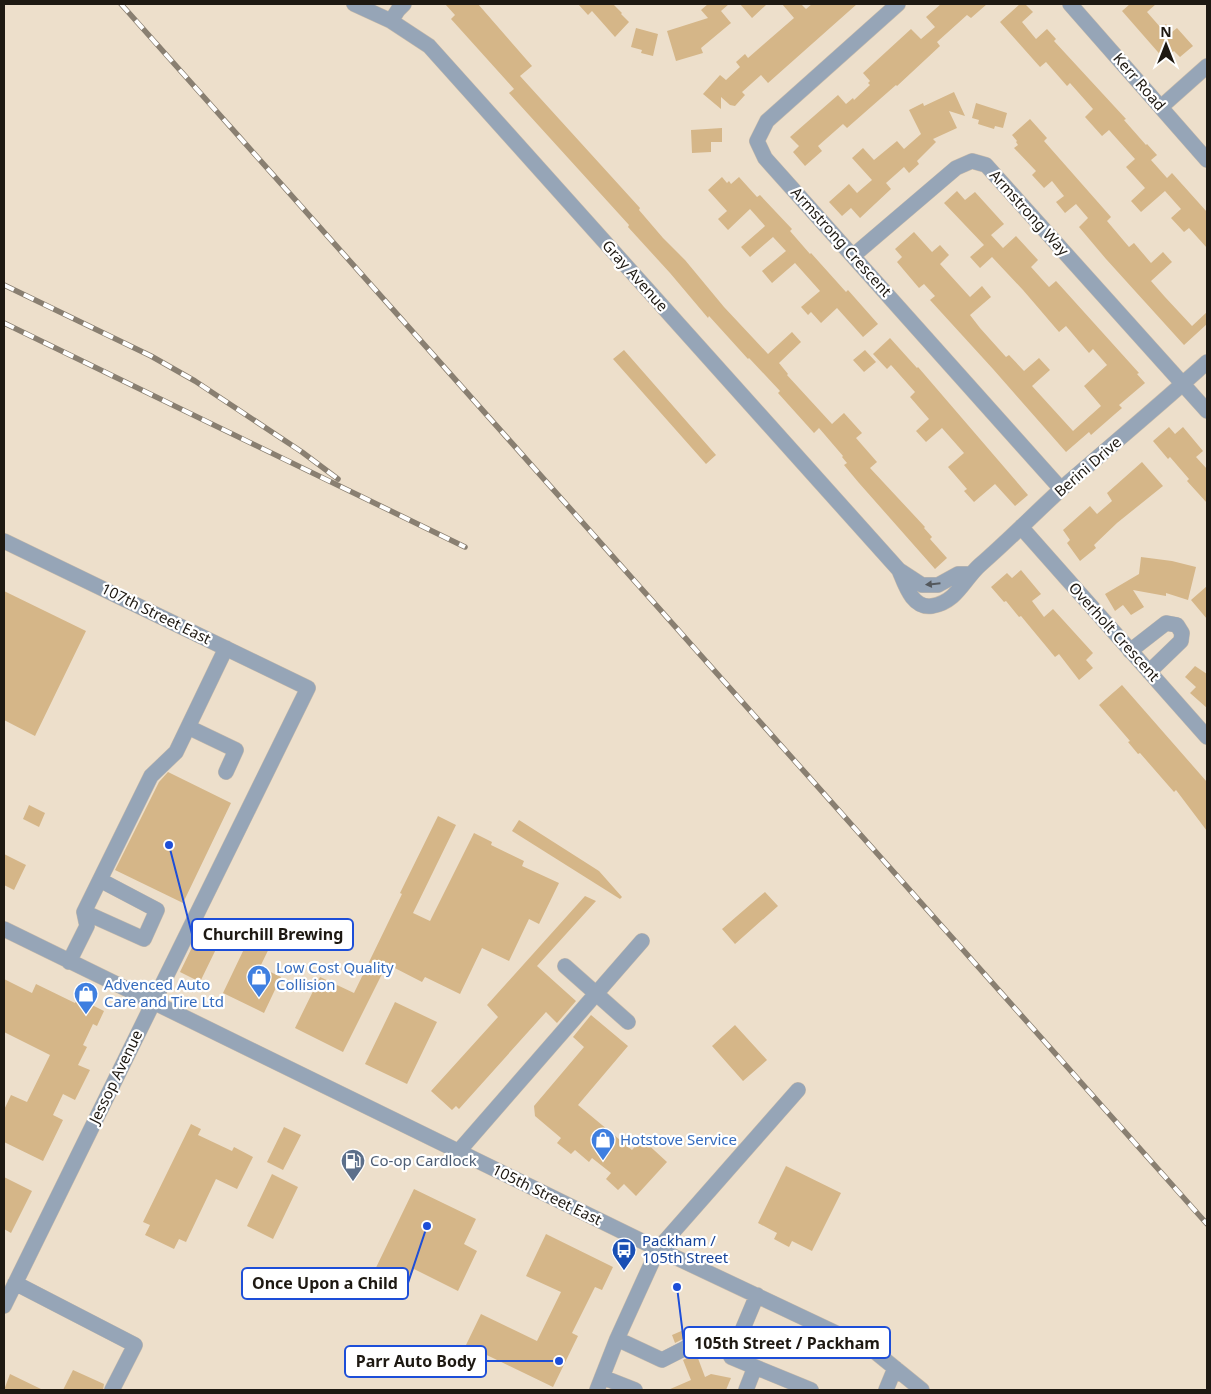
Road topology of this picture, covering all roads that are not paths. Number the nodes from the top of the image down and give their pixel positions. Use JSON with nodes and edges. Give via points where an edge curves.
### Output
{"nodes":[{"id":1,"x":354,"y":4,"type":"edge"},
{"id":2,"x":404,"y":4,"type":"edge"},
{"id":3,"x":898,"y":4,"type":"edge"},
{"id":4,"x":1070,"y":4,"type":"edge"},
{"id":5,"x":391,"y":21,"type":"junction"},
{"id":6,"x":1207,"y":66,"type":"edge"},
{"id":7,"x":1161,"y":108,"type":"junction"},
{"id":8,"x":1207,"y":160,"type":"edge"},
{"id":9,"x":854,"y":256,"type":"junction"},
{"id":10,"x":1207,"y":362,"type":"edge"},
{"id":11,"x":1183,"y":384,"type":"junction"},
{"id":12,"x":1207,"y":411,"type":"edge"},
{"id":13,"x":1061,"y":489,"type":"junction"},
{"id":14,"x":1021,"y":527,"type":"junction"},
{"id":15,"x":4,"y":541,"type":"edge"},
{"id":16,"x":899,"y":570,"type":"junction"},
{"id":17,"x":970,"y":574,"type":"junction"},
{"id":18,"x":226,"y":648,"type":"junction"},
{"id":19,"x":1130,"y":651,"type":"junction"},
{"id":20,"x":1149,"y":672,"type":"junction"},
{"id":21,"x":308,"y":688,"type":"joint"},
{"id":22,"x":188,"y":727,"type":"junction"},
{"id":23,"x":1207,"y":737,"type":"edge"},
{"id":24,"x":226,"y":772,"type":"dead end"},
{"id":25,"x":100,"y":880,"type":"junction"},
{"id":26,"x":84,"y":912,"type":"junction"},
{"id":27,"x":4,"y":929,"type":"edge"},
{"id":28,"x":642,"y":941,"type":"dead end"},
{"id":29,"x":70,"y":962,"type":"junction"},
{"id":30,"x":565,"y":966,"type":"dead end"},
{"id":31,"x":595,"y":994,"type":"junction"},
{"id":32,"x":152,"y":1002,"type":"junction"},
{"id":33,"x":628,"y":1022,"type":"dead end"},
{"id":34,"x":798,"y":1090,"type":"dead end"},
{"id":35,"x":458,"y":1152,"type":"junction"},
{"id":36,"x":658,"y":1249,"type":"junction"},
{"id":37,"x":15,"y":1283,"type":"junction"},
{"id":38,"x":756,"y":1295,"type":"junction"},
{"id":39,"x":4,"y":1306,"type":"edge"},
{"id":40,"x":616,"y":1339,"type":"junction"},
{"id":41,"x":735,"y":1348,"type":"junction"},
{"id":42,"x":755,"y":1368,"type":"junction"},
{"id":43,"x":895,"y":1368,"type":"junction"},
{"id":44,"x":600,"y":1384,"type":"edge"},
{"id":45,"x":112,"y":1390,"type":"edge"},
{"id":46,"x":635,"y":1390,"type":"edge"},
{"id":47,"x":746,"y":1390,"type":"edge"},
{"id":48,"x":811,"y":1390,"type":"edge"},
{"id":49,"x":886,"y":1390,"type":"edge"},
{"id":50,"x":922,"y":1390,"type":"edge"}],
"edges":[{"from":1,"to":5,"type":"street","name":"Gray Avenue"},
{"from":2,"to":5,"type":"street"},
{"from":3,"to":9,"type":"street","name":"Armstrong Crescent","via":[[767,121],[757,141],[765,158]]},
{"from":4,"to":7,"type":"street","name":"Kerr Road"},
{"from":5,"to":16,"type":"street","name":"Gray Avenue","via":[[430,46]]},
{"from":6,"to":7,"type":"street"},
{"from":7,"to":8,"type":"street","name":"Kerr Road"},
{"from":9,"to":11,"type":"street","name":"Armstrong Way","via":[[956,168],[972,161],[986,165]]},
{"from":9,"to":13,"type":"street","name":"Armstrong Crescent"},
{"from":10,"to":11,"type":"street","name":"Berini Drive"},
{"from":11,"to":12,"type":"street"},
{"from":11,"to":13,"type":"street","name":"Berini Drive"},
{"from":13,"to":14,"type":"street","name":"Berini Drive"},
{"from":14,"to":17,"type":"street","name":"Berini Drive"},
{"from":14,"to":19,"type":"street","name":"Overholt Crescent"},
{"from":15,"to":18,"type":"street","name":"107th Street East"},
{"from":17,"to":16,"type":"street","name":"Gray Avenue","one_way":true,"via":[[958,574],[938,585],[922,585]]},
{"from":16,"to":17,"type":"street","name":"Gray Avenue","via":[[912,597],[920,604],[932,606],[949,599],[963,587]]},
{"from":18,"to":21,"type":"street","name":"107th Street East"},
{"from":18,"to":22,"type":"street"},
{"from":19,"to":20,"type":"street","name":"Overholt Crescent"},
{"from":19,"to":20,"type":"street","via":[[1166,623],[1177,625],[1182,633],[1181,641]]},
{"from":20,"to":23,"type":"street","name":"Overholt Crescent"},
{"from":21,"to":32,"type":"street","name":"Jessop Avenue"},
{"from":22,"to":24,"type":"street","via":[[236,750]]},
{"from":22,"to":25,"type":"street","via":[[176,752],[151,776]]},
{"from":25,"to":26,"type":"street"},
{"from":25,"to":26,"type":"street","via":[[157,910],[144,939]]},
{"from":26,"to":29,"type":"street","via":[[87,926]]},
{"from":27,"to":29,"type":"street","name":"105th Street East"},
{"from":28,"to":31,"type":"street"},
{"from":29,"to":32,"type":"street","name":"105th Street East"},
{"from":30,"to":31,"type":"street"},
{"from":31,"to":33,"type":"street"},
{"from":31,"to":35,"type":"street"},
{"from":32,"to":35,"type":"street","name":"105th Street East"},
{"from":32,"to":37,"type":"street","name":"Jessop Avenue"},
{"from":34,"to":36,"type":"street"},
{"from":35,"to":36,"type":"street","name":"105th Street East"},
{"from":36,"to":38,"type":"street","name":"105th Street East"},
{"from":36,"to":40,"type":"street"},
{"from":37,"to":39,"type":"street","name":"Jessop Avenue"},
{"from":37,"to":45,"type":"street","via":[[135,1345]]},
{"from":38,"to":41,"type":"street"},
{"from":38,"to":43,"type":"street","name":"105th Street East","via":[[874,1351]]},
{"from":40,"to":41,"type":"street","via":[[662,1360],[709,1336]]},
{"from":40,"to":44,"type":"street"},
{"from":41,"to":42,"type":"street","via":[[731,1357]]},
{"from":42,"to":47,"type":"street"},
{"from":42,"to":48,"type":"street"},
{"from":43,"to":49,"type":"street"},
{"from":43,"to":50,"type":"street","name":"105th Street East"},
{"from":44,"to":46,"type":"street"}]}
